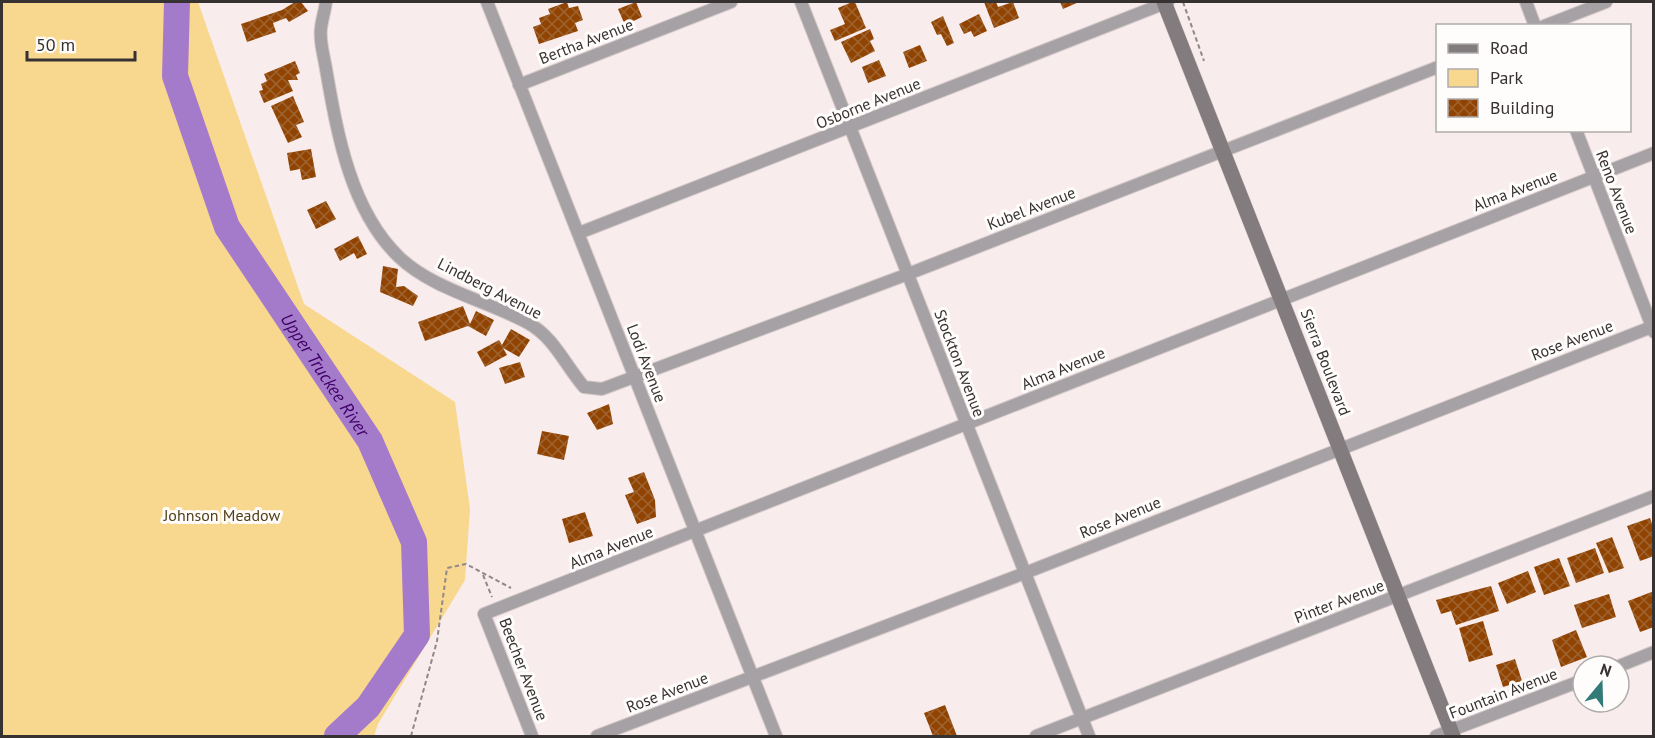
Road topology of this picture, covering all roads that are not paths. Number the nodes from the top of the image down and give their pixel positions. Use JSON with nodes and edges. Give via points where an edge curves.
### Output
{"nodes":[{"id":1,"x":326,"y":2,"type":"edge"},
{"id":2,"x":487,"y":2,"type":"edge"},
{"id":3,"x":731,"y":2,"type":"edge"},
{"id":4,"x":801,"y":2,"type":"edge"},
{"id":5,"x":1166,"y":2,"type":"edge"},
{"id":6,"x":1526,"y":2,"type":"edge"},
{"id":7,"x":1606,"y":2,"type":"edge"},
{"id":8,"x":1534,"y":24,"type":"edge"},
{"id":9,"x":1549,"y":24,"type":"edge"},
{"id":10,"x":1436,"y":67,"type":"edge"},
{"id":11,"x":519,"y":85,"type":"junction"},
{"id":12,"x":851,"y":128,"type":"junction"},
{"id":13,"x":1577,"y":132,"type":"edge"},
{"id":14,"x":1223,"y":150,"type":"junction"},
{"id":15,"x":1653,"y":153,"type":"edge"},
{"id":16,"x":1594,"y":177,"type":"junction"},
{"id":17,"x":579,"y":233,"type":"junction"},
{"id":18,"x":908,"y":274,"type":"junction"},
{"id":19,"x":1282,"y":299,"type":"junction"},
{"id":20,"x":1653,"y":328,"type":"edge"},
{"id":21,"x":634,"y":376,"type":"junction"},
{"id":22,"x":966,"y":424,"type":"junction"},
{"id":23,"x":1340,"y":448,"type":"junction"},
{"id":24,"x":1653,"y":496,"type":"edge"},
{"id":25,"x":695,"y":531,"type":"junction"},
{"id":26,"x":1025,"y":573,"type":"junction"},
{"id":27,"x":1397,"y":597,"type":"junction"},
{"id":28,"x":490,"y":612,"type":"joint"},
{"id":29,"x":1653,"y":652,"type":"edge"},
{"id":30,"x":1631,"y":661,"type":"edge"},
{"id":31,"x":753,"y":677,"type":"junction"},
{"id":32,"x":1571,"y":685,"type":"edge"},
{"id":33,"x":1082,"y":719,"type":"junction"},
{"id":34,"x":1451,"y":734,"type":"edge"},
{"id":35,"x":532,"y":736,"type":"edge"},
{"id":36,"x":597,"y":736,"type":"edge"},
{"id":37,"x":776,"y":736,"type":"edge"},
{"id":38,"x":1036,"y":736,"type":"edge"},
{"id":39,"x":1089,"y":736,"type":"edge"},
{"id":40,"x":1436,"y":736,"type":"edge"}],
"edges":[{"from":1,"to":21,"type":"street","name":"Lindberg Avenue","via":[[320,30],[332,102],[352,178],[371,221],[399,257],[438,282],[529,323],[550,339],[566,367],[584,387],[602,389]]},
{"from":2,"to":11,"type":"street","name":"Lodi Avenue"},
{"from":3,"to":11,"type":"street","name":"Bertha Avenue"},
{"from":4,"to":12,"type":"street","name":"Stockton Avenue"},
{"from":5,"to":12,"type":"street","name":"Osborne Avenue"},
{"from":5,"to":14,"type":"street","name":"Sierra Boulevard"},
{"from":6,"to":8,"type":"street"},
{"from":7,"to":9,"type":"street"},
{"from":10,"to":14,"type":"street","name":"Kubel Avenue"},
{"from":11,"to":17,"type":"street","name":"Lodi Avenue"},
{"from":12,"to":17,"type":"street","name":"Osborne Avenue"},
{"from":12,"to":18,"type":"street","name":"Stockton Avenue"},
{"from":13,"to":16,"type":"street","name":"Reno Avenue"},
{"from":14,"to":18,"type":"street","name":"Kubel Avenue"},
{"from":14,"to":19,"type":"street","name":"Sierra Boulevard"},
{"from":15,"to":16,"type":"street","name":"Alma Avenue"},
{"from":16,"to":19,"type":"street","name":"Alma Avenue"},
{"from":16,"to":20,"type":"street","name":"Reno Avenue"},
{"from":17,"to":21,"type":"street","name":"Lodi Avenue"},
{"from":18,"to":21,"type":"street","name":"Kubel Avenue"},
{"from":18,"to":22,"type":"street","name":"Stockton Avenue"},
{"from":19,"to":22,"type":"street","name":"Alma Avenue"},
{"from":19,"to":23,"type":"street","name":"Sierra Boulevard"},
{"from":20,"to":23,"type":"street","name":"Rose Avenue"},
{"from":21,"to":25,"type":"street","name":"Lodi Avenue"},
{"from":22,"to":25,"type":"street","name":"Alma Avenue"},
{"from":22,"to":26,"type":"street","name":"Stockton Avenue"},
{"from":23,"to":26,"type":"street","name":"Rose Avenue"},
{"from":23,"to":27,"type":"street","name":"Sierra Boulevard"},
{"from":24,"to":27,"type":"street","name":"Pinter Avenue"},
{"from":25,"to":28,"type":"street","name":"Alma Avenue"},
{"from":25,"to":31,"type":"street","name":"Lodi Avenue"},
{"from":26,"to":31,"type":"street","name":"Rose Avenue"},
{"from":26,"to":33,"type":"street","name":"Stockton Avenue"},
{"from":27,"to":33,"type":"street","name":"Pinter Avenue"},
{"from":27,"to":34,"type":"street","name":"Sierra Boulevard"},
{"from":28,"to":35,"type":"street","name":"Beecher Avenue"},
{"from":29,"to":30,"type":"street"},
{"from":31,"to":36,"type":"street","name":"Rose Avenue"},
{"from":31,"to":37,"type":"street","name":"Lodi Avenue"},
{"from":32,"to":34,"type":"street","name":"Fountain Avenue"},
{"from":33,"to":38,"type":"street","name":"Pinter Avenue"},
{"from":33,"to":39,"type":"street","name":"Stockton Avenue"},
{"from":34,"to":40,"type":"street","name":"Fountain Avenue"}]}
